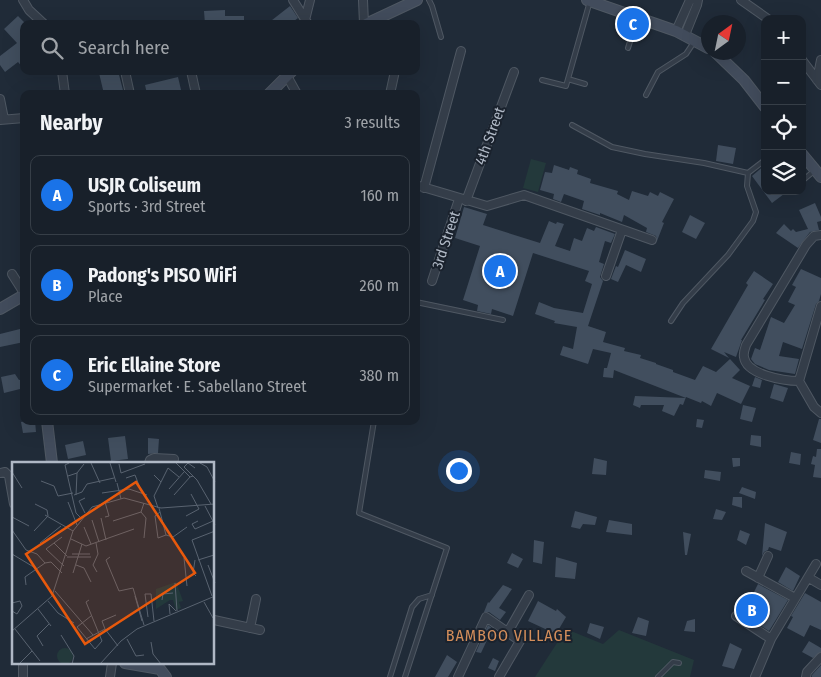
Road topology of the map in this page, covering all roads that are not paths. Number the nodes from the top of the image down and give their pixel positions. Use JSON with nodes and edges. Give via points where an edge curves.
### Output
{"nodes":[{"id":1,"x":23,"y":0,"type":"edge"},
{"id":2,"x":293,"y":0,"type":"edge"},
{"id":3,"x":310,"y":0,"type":"edge"},
{"id":4,"x":363,"y":0,"type":"edge"},
{"id":5,"x":429,"y":0,"type":"edge"},
{"id":6,"x":690,"y":0,"type":"edge"},
{"id":7,"x":698,"y":0,"type":"edge"},
{"id":8,"x":741,"y":0,"type":"edge"},
{"id":9,"x":414,"y":1,"type":"edge"},
{"id":10,"x":588,"y":1,"type":"edge"},
{"id":11,"x":751,"y":2,"type":"edge"},
{"id":12,"x":764,"y":15,"type":"edge"},
{"id":13,"x":637,"y":17,"type":"junction"},
{"id":14,"x":40,"y":20,"type":"edge"},
{"id":15,"x":305,"y":20,"type":"edge"},
{"id":16,"x":306,"y":20,"type":"edge"},
{"id":17,"x":365,"y":20,"type":"edge"},
{"id":18,"x":374,"y":20,"type":"edge"},
{"id":19,"x":680,"y":33,"type":"junction"},
{"id":20,"x":441,"y":36,"type":"dead end"},
{"id":21,"x":695,"y":40,"type":"junction"},
{"id":22,"x":701,"y":44,"type":"edge"},
{"id":23,"x":628,"y":48,"type":"dead end"},
{"id":24,"x":461,"y":51,"type":"dead end"},
{"id":25,"x":725,"y":60,"type":"edge"},
{"id":26,"x":821,"y":60,"type":"edge"},
{"id":27,"x":806,"y":65,"type":"edge"},
{"id":28,"x":514,"y":72,"type":"dead end"},
{"id":29,"x":63,"y":75,"type":"edge"},
{"id":30,"x":125,"y":75,"type":"edge"},
{"id":31,"x":192,"y":75,"type":"edge"},
{"id":32,"x":288,"y":75,"type":"edge"},
{"id":33,"x":289,"y":75,"type":"edge"},
{"id":34,"x":394,"y":75,"type":"edge"},
{"id":35,"x":542,"y":80,"type":"dead end"},
{"id":36,"x":568,"y":80,"type":"junction"},
{"id":37,"x":819,"y":82,"type":"edge"},
{"id":38,"x":585,"y":84,"type":"dead end"},
{"id":39,"x":65,"y":90,"type":"edge"},
{"id":40,"x":129,"y":90,"type":"edge"},
{"id":41,"x":195,"y":90,"type":"edge"},
{"id":42,"x":273,"y":90,"type":"edge"},
{"id":43,"x":295,"y":90,"type":"edge"},
{"id":44,"x":391,"y":90,"type":"edge"},
{"id":45,"x":646,"y":95,"type":"dead end"},
{"id":46,"x":0,"y":99,"type":"edge"},
{"id":47,"x":763,"y":105,"type":"edge"},
{"id":48,"x":20,"y":118,"type":"edge"},
{"id":49,"x":2,"y":119,"type":"edge"},
{"id":50,"x":572,"y":125,"type":"dead end"},
{"id":51,"x":806,"y":159,"type":"edge"},
{"id":52,"x":761,"y":163,"type":"edge"},
{"id":53,"x":748,"y":173,"type":"junction"},
{"id":54,"x":818,"y":174,"type":"edge"},
{"id":55,"x":806,"y":179,"type":"edge"},
{"id":56,"x":420,"y":186,"type":"edge"},
{"id":57,"x":462,"y":200,"type":"junction"},
{"id":58,"x":622,"y":230,"type":"junction"},
{"id":59,"x":821,"y":235,"type":"edge"},
{"id":60,"x":652,"y":240,"type":"dead end"},
{"id":61,"x":12,"y":274,"type":"dead end"},
{"id":62,"x":606,"y":276,"type":"dead end"},
{"id":63,"x":432,"y":281,"type":"dead end"},
{"id":64,"x":20,"y":287,"type":"edge"},
{"id":65,"x":20,"y":296,"type":"edge"},
{"id":66,"x":420,"y":302,"type":"edge"},
{"id":67,"x":821,"y":306,"type":"edge"},
{"id":68,"x":0,"y":309,"type":"edge"},
{"id":69,"x":503,"y":320,"type":"dead end"},
{"id":70,"x":671,"y":321,"type":"dead end"},
{"id":71,"x":800,"y":381,"type":"junction"},
{"id":72,"x":821,"y":413,"type":"edge"},
{"id":73,"x":47,"y":425,"type":"edge"},
{"id":74,"x":373,"y":425,"type":"edge"},
{"id":75,"x":174,"y":459,"type":"dead end"},
{"id":76,"x":52,"y":462,"type":"edge"},
{"id":77,"x":149,"y":462,"type":"edge"},
{"id":78,"x":0,"y":472,"type":"edge"},
{"id":79,"x":12,"y":493,"type":"edge"},
{"id":80,"x":768,"y":556,"type":"dead end"},
{"id":81,"x":816,"y":564,"type":"dead end"},
{"id":82,"x":746,"y":571,"type":"dead end"},
{"id":83,"x":758,"y":578,"type":"junction"},
{"id":84,"x":809,"y":578,"type":"junction"},
{"id":85,"x":821,"y":585,"type":"edge"},
{"id":86,"x":529,"y":595,"type":"dead end"},
{"id":87,"x":432,"y":596,"type":"junction"},
{"id":88,"x":795,"y":598,"type":"junction"},
{"id":89,"x":256,"y":599,"type":"dead end"},
{"id":90,"x":736,"y":616,"type":"dead end"},
{"id":91,"x":215,"y":620,"type":"edge"},
{"id":92,"x":250,"y":628,"type":"junction"},
{"id":93,"x":260,"y":630,"type":"dead end"},
{"id":94,"x":508,"y":632,"type":"junction"},
{"id":95,"x":771,"y":639,"type":"junction"},
{"id":96,"x":821,"y":657,"type":"edge"},
{"id":97,"x":679,"y":662,"type":"dead end"},
{"id":98,"x":23,"y":664,"type":"edge"},
{"id":99,"x":112,"y":664,"type":"edge"},
{"id":100,"x":130,"y":664,"type":"edge"},
{"id":101,"x":162,"y":670,"type":"edge"},
{"id":102,"x":23,"y":677,"type":"edge"},
{"id":103,"x":110,"y":677,"type":"edge"},
{"id":104,"x":390,"y":677,"type":"edge"},
{"id":105,"x":405,"y":677,"type":"edge"},
{"id":106,"x":458,"y":677,"type":"edge"},
{"id":107,"x":499,"y":677,"type":"edge"},
{"id":108,"x":658,"y":677,"type":"edge"},
{"id":109,"x":755,"y":677,"type":"edge"},
{"id":110,"x":806,"y":677,"type":"edge"}],
"edges":[{"from":1,"to":14,"type":"street"},
{"from":2,"to":15,"type":"street"},
{"from":3,"to":16,"type":"street"},
{"from":4,"to":17,"type":"street"},
{"from":5,"to":20,"type":"lane"},
{"from":6,"to":19,"type":"street"},
{"from":7,"to":19,"type":"street"},
{"from":8,"to":11,"type":"street"},
{"from":9,"to":18,"type":"street"},
{"from":10,"to":13,"type":"street"},
{"from":10,"to":36,"type":"lane"},
{"from":11,"to":12,"type":"street"},
{"from":13,"to":19,"type":"street"},
{"from":13,"to":23,"type":"lane"},
{"from":19,"to":21,"type":"street"},
{"from":21,"to":22,"type":"street"},
{"from":21,"to":45,"type":"lane","via":[[686,54],[658,72]]},
{"from":24,"to":56,"type":"street"},
{"from":25,"to":47,"type":"street","via":[[750,94]]},
{"from":26,"to":37,"type":"street"},
{"from":27,"to":37,"type":"street"},
{"from":28,"to":57,"type":"street","name":"4th Street"},
{"from":29,"to":39,"type":"street"},
{"from":30,"to":40,"type":"street"},
{"from":31,"to":41,"type":"street"},
{"from":32,"to":42,"type":"street"},
{"from":33,"to":43,"type":"street"},
{"from":34,"to":44,"type":"street"},
{"from":35,"to":36,"type":"lane","via":[[566,86]]},
{"from":36,"to":38,"type":"lane"},
{"from":46,"to":49,"type":"street"},
{"from":48,"to":49,"type":"street"},
{"from":50,"to":53,"type":"lane","via":[[612,147]]},
{"from":51,"to":54,"type":"street"},
{"from":52,"to":53,"type":"lane"},
{"from":53,"to":70,"type":"lane","via":[[747,186],[756,212],[753,221]]},
{"from":54,"to":55,"type":"lane"},
{"from":56,"to":57,"type":"street"},
{"from":57,"to":58,"type":"street","via":[[487,206],[524,196]]},
{"from":57,"to":63,"type":"street","name":"3rd Street"},
{"from":58,"to":60,"type":"street"},
{"from":58,"to":62,"type":"street"},
{"from":59,"to":71,"type":"street","via":[[814,236],[806,245],[746,345],[744,357],[748,367],[754,371],[787,381]]},
{"from":61,"to":64,"type":"street"},
{"from":65,"to":68,"type":"street"},
{"from":66,"to":69,"type":"lane"},
{"from":67,"to":71,"type":"street"},
{"from":71,"to":72,"type":"street","via":[[814,407]]},
{"from":73,"to":76,"type":"street"},
{"from":74,"to":87,"type":"lane","via":[[359,513],[447,548]]},
{"from":75,"to":77,"type":"street","via":[[154,458]]},
{"from":78,"to":79,"type":"street","via":[[9,476]]},
{"from":80,"to":83,"type":"street"},
{"from":81,"to":84,"type":"street"},
{"from":82,"to":83,"type":"street"},
{"from":83,"to":88,"type":"street"},
{"from":84,"to":85,"type":"street"},
{"from":84,"to":88,"type":"street"},
{"from":86,"to":94,"type":"street"},
{"from":87,"to":104,"type":"lane","via":[[419,599],[412,607]]},
{"from":87,"to":105,"type":"lane"},
{"from":88,"to":95,"type":"street"},
{"from":89,"to":92,"type":"street"},
{"from":90,"to":95,"type":"street"},
{"from":91,"to":92,"type":"street"},
{"from":92,"to":93,"type":"street"},
{"from":94,"to":106,"type":"street","via":[[486,617]]},
{"from":94,"to":107,"type":"street","via":[[520,640]]},
{"from":95,"to":109,"type":"street"},
{"from":96,"to":110,"type":"street"},
{"from":97,"to":108,"type":"lane","via":[[672,662]]},
{"from":98,"to":102,"type":"street"},
{"from":99,"to":103,"type":"street"},
{"from":100,"to":101,"type":"street"}]}
